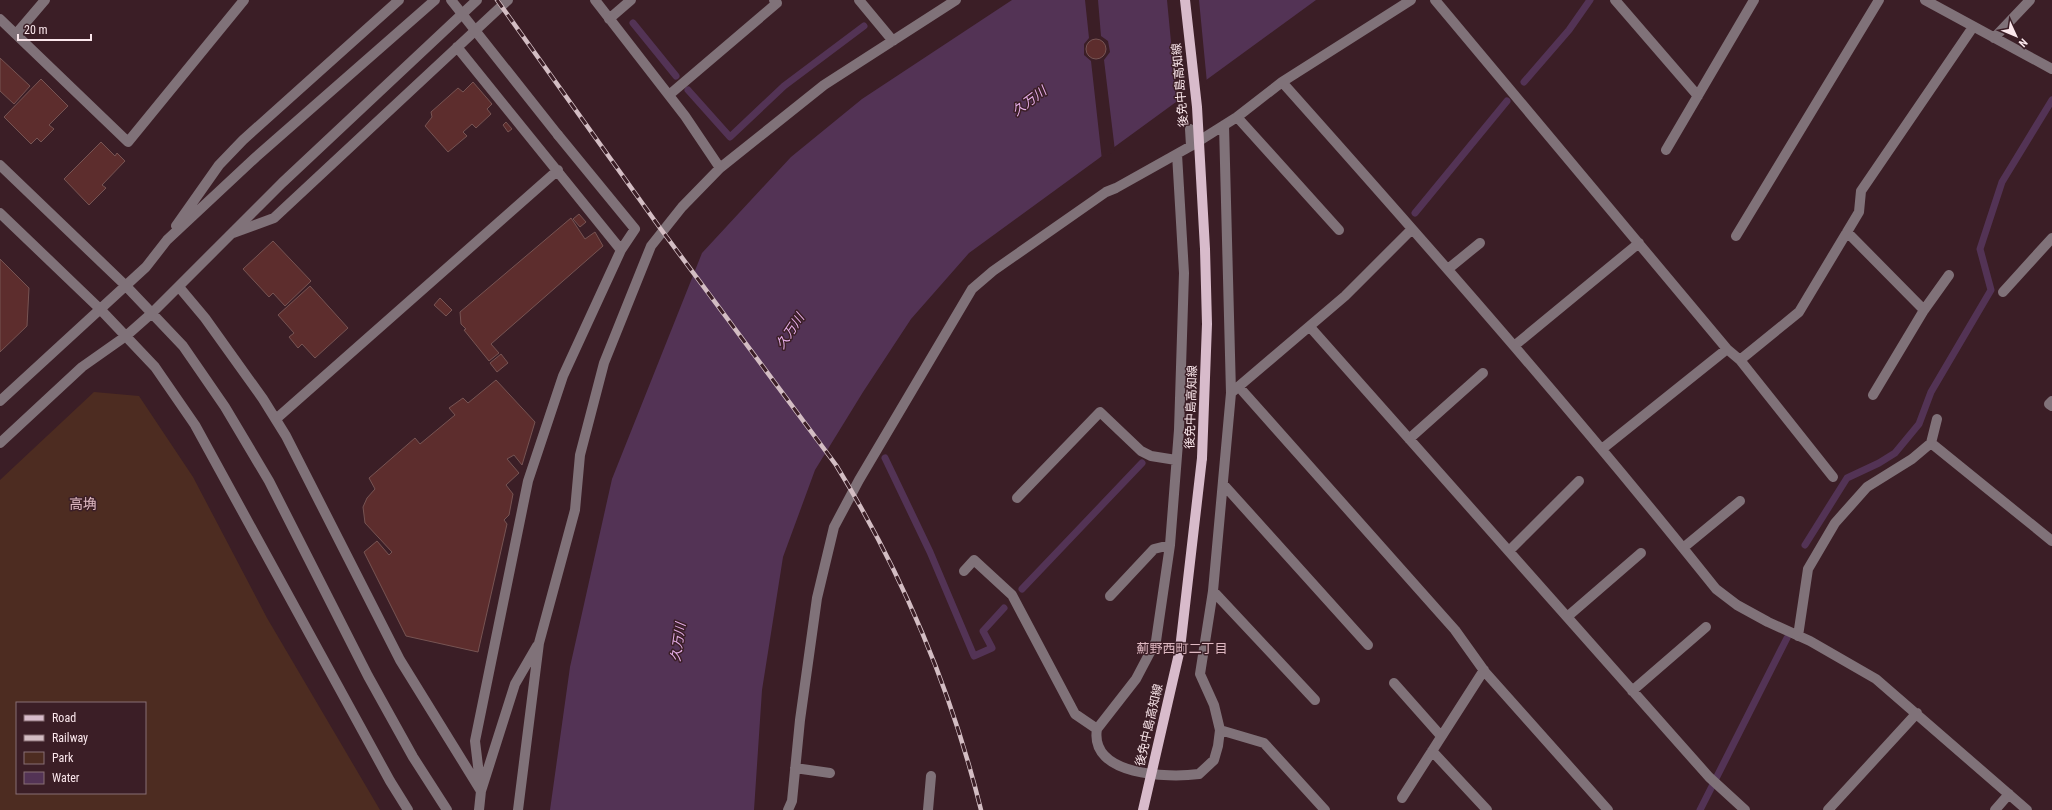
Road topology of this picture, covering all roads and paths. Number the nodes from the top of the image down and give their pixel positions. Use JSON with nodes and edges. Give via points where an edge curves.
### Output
{"nodes":[{"id":1,"x":45,"y":0,"type":"edge"},
{"id":2,"x":244,"y":0,"type":"edge"},
{"id":3,"x":400,"y":0,"type":"edge"},
{"id":4,"x":435,"y":0,"type":"edge"},
{"id":5,"x":451,"y":0,"type":"edge"},
{"id":6,"x":477,"y":0,"type":"edge"},
{"id":7,"x":508,"y":0,"type":"edge"},
{"id":8,"x":595,"y":0,"type":"edge"},
{"id":9,"x":631,"y":0,"type":"edge"},
{"id":10,"x":774,"y":0,"type":"edge"},
{"id":11,"x":858,"y":0,"type":"edge"},
{"id":12,"x":956,"y":0,"type":"edge"},
{"id":13,"x":1185,"y":0,"type":"edge"},
{"id":14,"x":1411,"y":0,"type":"edge"},
{"id":15,"x":1435,"y":0,"type":"edge"},
{"id":16,"x":1615,"y":0,"type":"edge"},
{"id":17,"x":1754,"y":0,"type":"edge"},
{"id":18,"x":1879,"y":0,"type":"edge"},
{"id":19,"x":1925,"y":0,"type":"edge"},
{"id":20,"x":2030,"y":0,"type":"edge"},
{"id":21,"x":0,"y":18,"type":"edge"},
{"id":22,"x":610,"y":19,"type":"junction"},
{"id":23,"x":1973,"y":27,"type":"junction"},
{"id":24,"x":16,"y":34,"type":"junction"},
{"id":25,"x":1994,"y":38,"type":"junction"},
{"id":26,"x":893,"y":41,"type":"junction"},
{"id":27,"x":457,"y":46,"type":"junction"},
{"id":28,"x":2052,"y":69,"type":"edge"},
{"id":29,"x":1282,"y":82,"type":"junction"},
{"id":30,"x":669,"y":95,"type":"junction"},
{"id":31,"x":1698,"y":96,"type":"junction"},
{"id":32,"x":1237,"y":117,"type":"junction"},
{"id":33,"x":1224,"y":125,"type":"junction"},
{"id":34,"x":1190,"y":129,"type":"dead end"},
{"id":35,"x":1191,"y":146,"type":"junction"},
{"id":36,"x":1666,"y":150,"type":"dead end"},
{"id":37,"x":1177,"y":154,"type":"junction"},
{"id":38,"x":0,"y":165,"type":"edge"},
{"id":39,"x":720,"y":168,"type":"junction"},
{"id":40,"x":558,"y":170,"type":"junction"},
{"id":41,"x":0,"y":213,"type":"edge"},
{"id":42,"x":1412,"y":228,"type":"junction"},
{"id":43,"x":1339,"y":230,"type":"dead end"},
{"id":44,"x":1847,"y":232,"type":"junction"},
{"id":45,"x":230,"y":234,"type":"junction"},
{"id":46,"x":1736,"y":236,"type":"dead end"},
{"id":47,"x":2052,"y":238,"type":"edge"},
{"id":48,"x":167,"y":240,"type":"junction"},
{"id":49,"x":1480,"y":243,"type":"dead end"},
{"id":50,"x":1639,"y":243,"type":"junction"},
{"id":51,"x":621,"y":250,"type":"junction"},
{"id":52,"x":1448,"y":269,"type":"junction"},
{"id":53,"x":1949,"y":275,"type":"dead end"},
{"id":54,"x":126,"y":286,"type":"junction"},
{"id":55,"x":179,"y":287,"type":"junction"},
{"id":56,"x":2003,"y":292,"type":"dead end"},
{"id":57,"x":100,"y":309,"type":"junction"},
{"id":58,"x":1924,"y":310,"type":"junction"},
{"id":59,"x":152,"y":313,"type":"junction"},
{"id":60,"x":1310,"y":327,"type":"junction"},
{"id":61,"x":126,"y":336,"type":"junction"},
{"id":62,"x":1514,"y":346,"type":"junction"},
{"id":63,"x":1727,"y":349,"type":"junction"},
{"id":64,"x":1740,"y":360,"type":"junction"},
{"id":65,"x":1483,"y":372,"type":"dead end"},
{"id":66,"x":1235,"y":390,"type":"junction"},
{"id":67,"x":1873,"y":395,"type":"dead end"},
{"id":68,"x":0,"y":401,"type":"edge"},
{"id":69,"x":2052,"y":401,"type":"edge"},
{"id":70,"x":2052,"y":406,"type":"edge"},
{"id":71,"x":276,"y":419,"type":"junction"},
{"id":72,"x":1937,"y":419,"type":"dead end"},
{"id":73,"x":1409,"y":439,"type":"junction"},
{"id":74,"x":0,"y":443,"type":"edge"},
{"id":75,"x":1931,"y":443,"type":"junction"},
{"id":76,"x":1602,"y":449,"type":"junction"},
{"id":77,"x":1176,"y":460,"type":"junction"},
{"id":78,"x":1833,"y":477,"type":"dead end"},
{"id":79,"x":1578,"y":481,"type":"dead end"},
{"id":80,"x":1223,"y":484,"type":"junction"},
{"id":81,"x":1017,"y":498,"type":"dead end"},
{"id":82,"x":1740,"y":501,"type":"dead end"},
{"id":83,"x":2052,"y":541,"type":"edge"},
{"id":84,"x":1170,"y":545,"type":"junction"},
{"id":85,"x":1683,"y":548,"type":"junction"},
{"id":86,"x":1509,"y":551,"type":"junction"},
{"id":87,"x":1641,"y":553,"type":"dead end"},
{"id":88,"x":964,"y":571,"type":"dead end"},
{"id":89,"x":1213,"y":591,"type":"junction"},
{"id":90,"x":1110,"y":596,"type":"dead end"},
{"id":91,"x":1567,"y":617,"type":"junction"},
{"id":92,"x":1706,"y":627,"type":"dead end"},
{"id":93,"x":1798,"y":636,"type":"junction"},
{"id":94,"x":539,"y":643,"type":"junction"},
{"id":95,"x":1368,"y":645,"type":"dead end"},
{"id":96,"x":1484,"y":670,"type":"junction"},
{"id":97,"x":1394,"y":683,"type":"dead end"},
{"id":98,"x":1632,"y":691,"type":"junction"},
{"id":99,"x":1315,"y":700,"type":"dead end"},
{"id":100,"x":1917,"y":713,"type":"junction"},
{"id":101,"x":1098,"y":728,"type":"junction"},
{"id":102,"x":1220,"y":730,"type":"junction"},
{"id":103,"x":1441,"y":736,"type":"junction"},
{"id":104,"x":1432,"y":751,"type":"junction"},
{"id":105,"x":795,"y":768,"type":"junction"},
{"id":106,"x":830,"y":773,"type":"dead end"},
{"id":107,"x":1151,"y":774,"type":"junction"},
{"id":108,"x":931,"y":776,"type":"dead end"},
{"id":109,"x":481,"y":791,"type":"junction"},
{"id":110,"x":2009,"y":794,"type":"junction"},
{"id":111,"x":1402,"y":798,"type":"dead end"},
{"id":112,"x":408,"y":810,"type":"edge"},
{"id":113,"x":447,"y":810,"type":"edge"},
{"id":114,"x":479,"y":810,"type":"edge"},
{"id":115,"x":518,"y":810,"type":"edge"},
{"id":116,"x":788,"y":810,"type":"edge"},
{"id":117,"x":928,"y":810,"type":"edge"},
{"id":118,"x":1143,"y":810,"type":"edge"},
{"id":119,"x":1325,"y":810,"type":"edge"},
{"id":120,"x":1487,"y":810,"type":"edge"},
{"id":121,"x":1608,"y":810,"type":"edge"},
{"id":122,"x":1745,"y":810,"type":"edge"},
{"id":123,"x":1828,"y":810,"type":"edge"},
{"id":124,"x":1995,"y":810,"type":"edge"},
{"id":125,"x":2027,"y":810,"type":"edge"}],
"edges":[{"from":1,"to":24,"type":"street"},
{"from":2,"to":24,"type":"street","via":[[128,142]]},
{"from":3,"to":48,"type":"street","via":[[243,140],[219,166]]},
{"from":4,"to":48,"type":"street","via":[[314,105]]},
{"from":5,"to":51,"type":"street","bridge":true,"via":[[635,229]]},
{"from":6,"to":45,"type":"street"},
{"from":7,"to":27,"type":"street"},
{"from":8,"to":22,"type":"street"},
{"from":9,"to":22,"type":"street"},
{"from":10,"to":30,"type":"street","via":[[777,2]]},
{"from":11,"to":26,"type":"street"},
{"from":12,"to":26,"type":"street"},
{"from":13,"to":107,"type":"main road","name":"後免中島高知線","bridge":true,"via":[[1197,107],[1205,249],[1207,324],[1202,458],[1180,649]]},
{"from":14,"to":29,"type":"street"},
{"from":15,"to":50,"type":"street"},
{"from":16,"to":31,"type":"street"},
{"from":17,"to":31,"type":"street"},
{"from":18,"to":46,"type":"street"},
{"from":19,"to":23,"type":"street"},
{"from":20,"to":25,"type":"street"},
{"from":21,"to":24,"type":"street"},
{"from":22,"to":30,"type":"street"},
{"from":23,"to":25,"type":"street"},
{"from":23,"to":44,"type":"street","via":[[1861,191],[1859,212]]},
{"from":25,"to":28,"type":"street"},
{"from":26,"to":39,"type":"street","via":[[824,85]]},
{"from":27,"to":40,"type":"street"},
{"from":27,"to":45,"type":"street","via":[[274,218]]},
{"from":29,"to":32,"type":"street"},
{"from":29,"to":42,"type":"street"},
{"from":30,"to":39,"type":"street"},
{"from":31,"to":36,"type":"street"},
{"from":32,"to":33,"type":"street"},
{"from":32,"to":43,"type":"street"},
{"from":33,"to":35,"type":"street"},
{"from":33,"to":66,"type":"street"},
{"from":34,"to":35,"type":"street"},
{"from":35,"to":37,"type":"street"},
{"from":37,"to":77,"type":"street","via":[[1184,272]]},
{"from":37,"to":105,"type":"street","via":[[1106,192],[992,271],[972,289],[956,314],[834,527],[817,598]]},
{"from":38,"to":54,"type":"street"},
{"from":39,"to":94,"type":"street","via":[[682,207],[651,246],[604,363],[580,455],[575,510]]},
{"from":40,"to":51,"type":"street"},
{"from":40,"to":71,"type":"street"},
{"from":41,"to":57,"type":"street"},
{"from":42,"to":52,"type":"street"},
{"from":42,"to":60,"type":"street","via":[[1345,296]]},
{"from":44,"to":58,"type":"street"},
{"from":44,"to":64,"type":"street","via":[[1799,312]]},
{"from":45,"to":55,"type":"street"},
{"from":47,"to":56,"type":"street"},
{"from":48,"to":54,"type":"street","via":[[146,267]]},
{"from":49,"to":52,"type":"street"},
{"from":50,"to":62,"type":"street"},
{"from":50,"to":63,"type":"street"},
{"from":51,"to":109,"type":"street","via":[[563,376],[528,481],[475,741]]},
{"from":52,"to":62,"type":"street"},
{"from":53,"to":58,"type":"street"},
{"from":54,"to":57,"type":"street"},
{"from":54,"to":59,"type":"street"},
{"from":55,"to":59,"type":"street"},
{"from":55,"to":71,"type":"street","via":[[205,318]]},
{"from":57,"to":61,"type":"street"},
{"from":57,"to":68,"type":"street"},
{"from":58,"to":67,"type":"street"},
{"from":59,"to":61,"type":"street"},
{"from":59,"to":113,"type":"street","via":[[183,346],[225,408],[269,481],[368,676],[413,757]]},
{"from":60,"to":66,"type":"street"},
{"from":60,"to":73,"type":"street"},
{"from":61,"to":74,"type":"street","via":[[82,367]]},
{"from":61,"to":112,"type":"street","via":[[155,368],[195,425]]},
{"from":62,"to":76,"type":"street"},
{"from":63,"to":64,"type":"street"},
{"from":63,"to":76,"type":"street"},
{"from":64,"to":78,"type":"street"},
{"from":65,"to":73,"type":"street"},
{"from":66,"to":80,"type":"street"},
{"from":66,"to":96,"type":"street","via":[[1455,630]]},
{"from":69,"to":70,"type":"street","via":[[2049,404]]},
{"from":71,"to":109,"type":"street","via":[[400,660]]},
{"from":72,"to":75,"type":"street"},
{"from":73,"to":86,"type":"street"},
{"from":75,"to":83,"type":"street"},
{"from":75,"to":93,"type":"street","via":[[1912,459],[1867,487],[1835,523],[1808,569]]},
{"from":76,"to":85,"type":"street"},
{"from":77,"to":81,"type":"street","via":[[1151,456],[1141,450],[1100,412]]},
{"from":77,"to":84,"type":"street"},
{"from":79,"to":86,"type":"street"},
{"from":80,"to":89,"type":"street"},
{"from":80,"to":95,"type":"street"},
{"from":82,"to":85,"type":"street"},
{"from":84,"to":90,"type":"street","via":[[1154,549]]},
{"from":84,"to":101,"type":"street","via":[[1156,641],[1136,679]]},
{"from":85,"to":93,"type":"street","via":[[1716,589],[1743,608]]},
{"from":86,"to":91,"type":"street"},
{"from":87,"to":91,"type":"street"},
{"from":88,"to":101,"type":"street","via":[[974,560],[1012,595],[1075,714]]},
{"from":89,"to":99,"type":"street"},
{"from":89,"to":102,"type":"street","via":[[1200,674],[1214,705]]},
{"from":91,"to":98,"type":"street"},
{"from":92,"to":98,"type":"street"},
{"from":93,"to":100,"type":"street","via":[[1876,679]]},
{"from":94,"to":109,"type":"street","via":[[515,684]]},
{"from":94,"to":115,"type":"street"},
{"from":96,"to":103,"type":"street"},
{"from":96,"to":121,"type":"street"},
{"from":97,"to":103,"type":"street"},
{"from":98,"to":122,"type":"street","via":[[1709,777]]},
{"from":100,"to":110,"type":"street"},
{"from":100,"to":123,"type":"street"},
{"from":101,"to":107,"type":"street","via":[[1096,738],[1103,756],[1127,769]]},
{"from":102,"to":107,"type":"street","via":[[1214,760],[1199,774]]},
{"from":102,"to":119,"type":"street","via":[[1264,743]]},
{"from":103,"to":104,"type":"street"},
{"from":104,"to":111,"type":"street"},
{"from":104,"to":120,"type":"street"},
{"from":105,"to":106,"type":"street"},
{"from":105,"to":116,"type":"street","via":[[792,801]]},
{"from":107,"to":118,"type":"main road","name":"後免中島高知線"},
{"from":108,"to":117,"type":"street"},
{"from":109,"to":114,"type":"street"},
{"from":110,"to":124,"type":"street"},
{"from":110,"to":125,"type":"street"}]}
